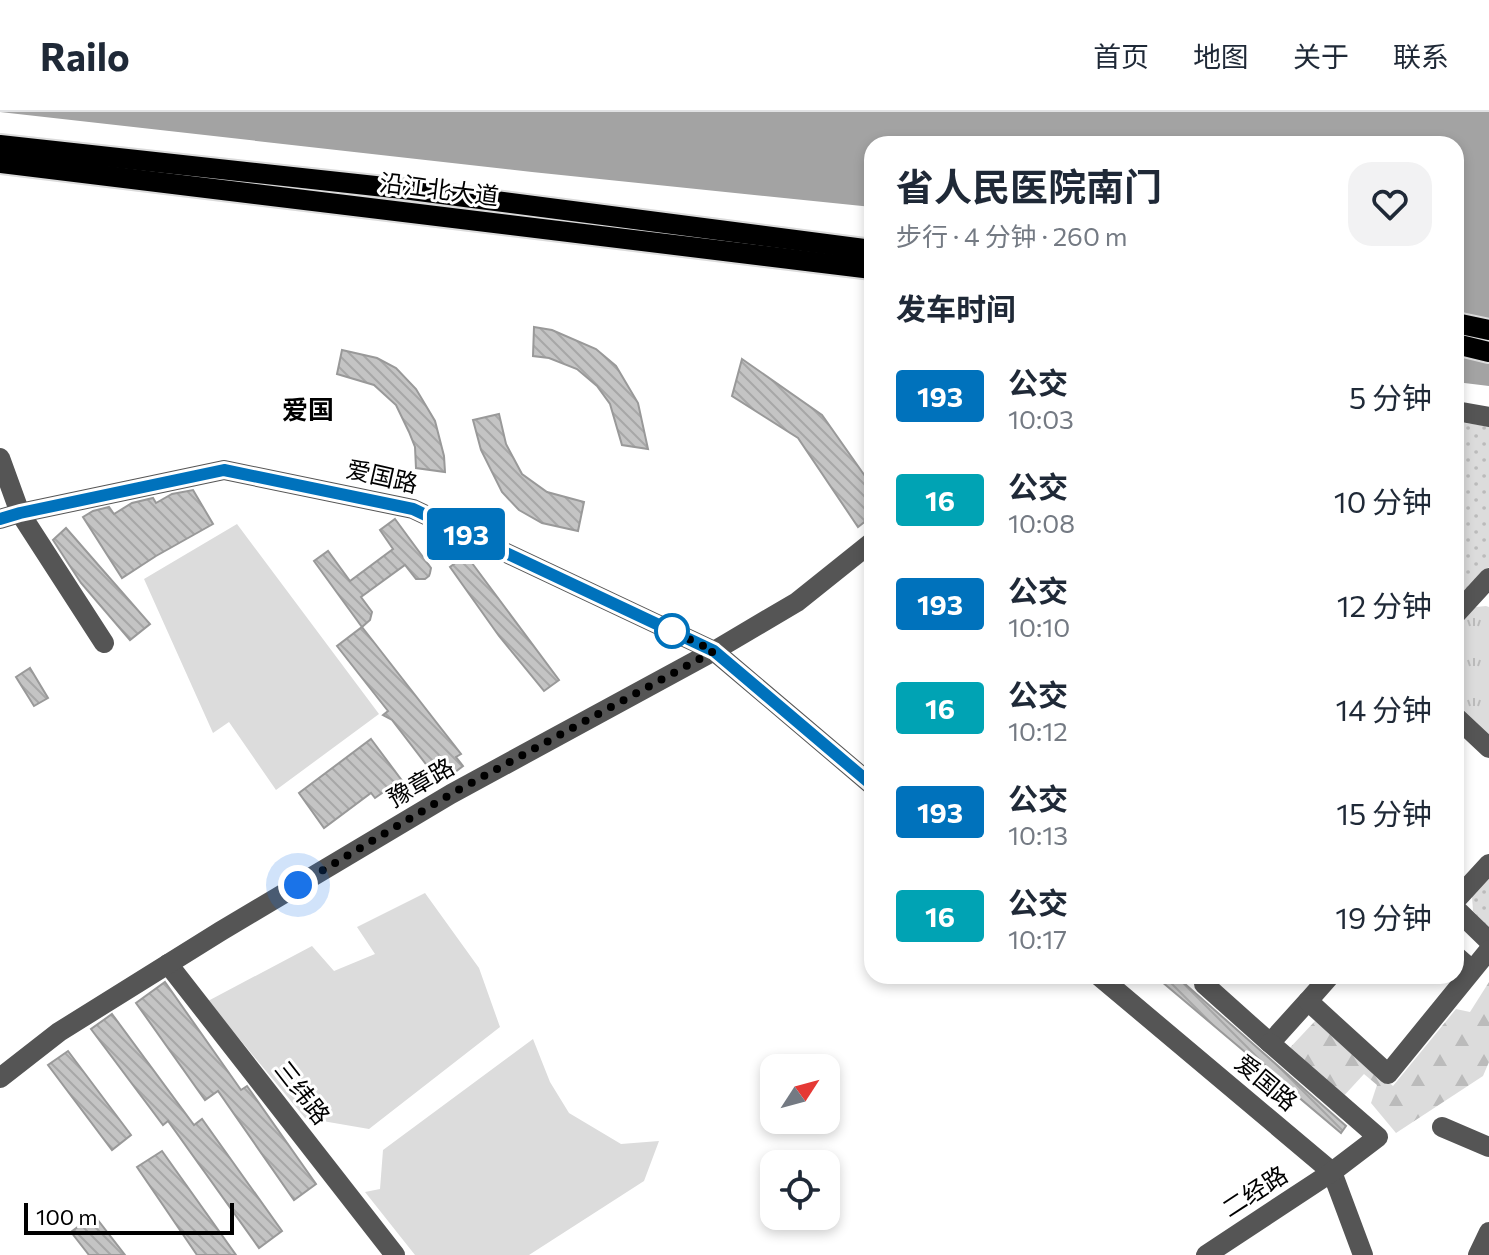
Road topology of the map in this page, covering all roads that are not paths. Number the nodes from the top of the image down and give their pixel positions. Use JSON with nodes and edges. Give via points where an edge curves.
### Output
{"nodes":[{"id":1,"x":0,"y":145,"type":"edge"},
{"id":2,"x":0,"y":163,"type":"edge"},
{"id":3,"x":864,"y":249,"type":"edge"},
{"id":4,"x":864,"y":268,"type":"edge"},
{"id":5,"x":1464,"y":325,"type":"edge"},
{"id":6,"x":1489,"y":330,"type":"edge"},
{"id":7,"x":1464,"y":346,"type":"edge"},
{"id":8,"x":1489,"y":352,"type":"edge"},
{"id":9,"x":1464,"y":412,"type":"edge"},
{"id":10,"x":1489,"y":417,"type":"edge"},
{"id":11,"x":0,"y":458,"type":"edge"},
{"id":12,"x":10,"y":516,"type":"edge"},
{"id":13,"x":864,"y":548,"type":"edge"},
{"id":14,"x":1487,"y":585,"type":"edge"},
{"id":15,"x":1464,"y":607,"type":"edge"},
{"id":16,"x":104,"y":643,"type":"dead end"},
{"id":17,"x":714,"y":651,"type":"junction"},
{"id":18,"x":1464,"y":725,"type":"edge"},
{"id":19,"x":1489,"y":748,"type":"edge"},
{"id":20,"x":864,"y":778,"type":"edge"},
{"id":21,"x":1489,"y":864,"type":"edge"},
{"id":22,"x":1464,"y":891,"type":"edge"},
{"id":23,"x":1464,"y":917,"type":"edge"},
{"id":24,"x":1489,"y":941,"type":"edge"},
{"id":25,"x":1489,"y":950,"type":"edge"},
{"id":26,"x":1464,"y":963,"type":"edge"},
{"id":27,"x":168,"y":964,"type":"junction"},
{"id":28,"x":1472,"y":970,"type":"junction"},
{"id":29,"x":1464,"y":980,"type":"edge"},
{"id":30,"x":1109,"y":984,"type":"edge"},
{"id":31,"x":1204,"y":984,"type":"edge"},
{"id":32,"x":1323,"y":984,"type":"edge"},
{"id":33,"x":1461,"y":984,"type":"edge"},
{"id":34,"x":1308,"y":1001,"type":"junction"},
{"id":35,"x":1270,"y":1043,"type":"junction"},
{"id":36,"x":0,"y":1078,"type":"edge"},
{"id":37,"x":1442,"y":1127,"type":"dead end"},
{"id":38,"x":1489,"y":1147,"type":"edge"},
{"id":39,"x":1332,"y":1172,"type":"junction"},
{"id":40,"x":1489,"y":1232,"type":"edge"},
{"id":41,"x":395,"y":1255,"type":"edge"},
{"id":42,"x":1206,"y":1255,"type":"edge"},
{"id":43,"x":1363,"y":1255,"type":"edge"},
{"id":44,"x":1478,"y":1255,"type":"edge"}],
"edges":[{"from":1,"to":3,"type":"main road","name":"沿江北大道","via":[[403,189]]},
{"from":2,"to":4,"type":"main road","name":"沿江北大道"},
{"from":5,"to":6,"type":"main road"},
{"from":7,"to":8,"type":"main road"},
{"from":9,"to":10,"type":"street"},
{"from":11,"to":12,"type":"street"},
{"from":12,"to":16,"type":"street"},
{"from":12,"to":17,"type":"street","name":"爱国路","via":[[224,470],[413,509]]},
{"from":13,"to":17,"type":"street","name":"豫章路","via":[[797,602]]},
{"from":14,"to":15,"type":"street"},
{"from":17,"to":20,"type":"street","name":"爱国路"},
{"from":17,"to":27,"type":"street","name":"豫章路","via":[[451,794]]},
{"from":18,"to":19,"type":"street"},
{"from":21,"to":22,"type":"street"},
{"from":23,"to":24,"type":"street"},
{"from":25,"to":28,"type":"street"},
{"from":26,"to":28,"type":"street"},
{"from":27,"to":36,"type":"street","name":"豫章路","via":[[59,1032]]},
{"from":27,"to":41,"type":"street","name":"三纬路"},
{"from":28,"to":29,"type":"street"},
{"from":30,"to":39,"type":"street","name":"爱国路"},
{"from":31,"to":35,"type":"street"},
{"from":32,"to":34,"type":"street"},
{"from":33,"to":34,"type":"street","via":[[1388,1074]]},
{"from":34,"to":35,"type":"street"},
{"from":35,"to":39,"type":"street","name":"二经路","via":[[1378,1137]]},
{"from":37,"to":38,"type":"street"},
{"from":39,"to":42,"type":"street","name":"二经路"},
{"from":39,"to":43,"type":"street","name":"爱国路"},
{"from":40,"to":44,"type":"street"}]}
